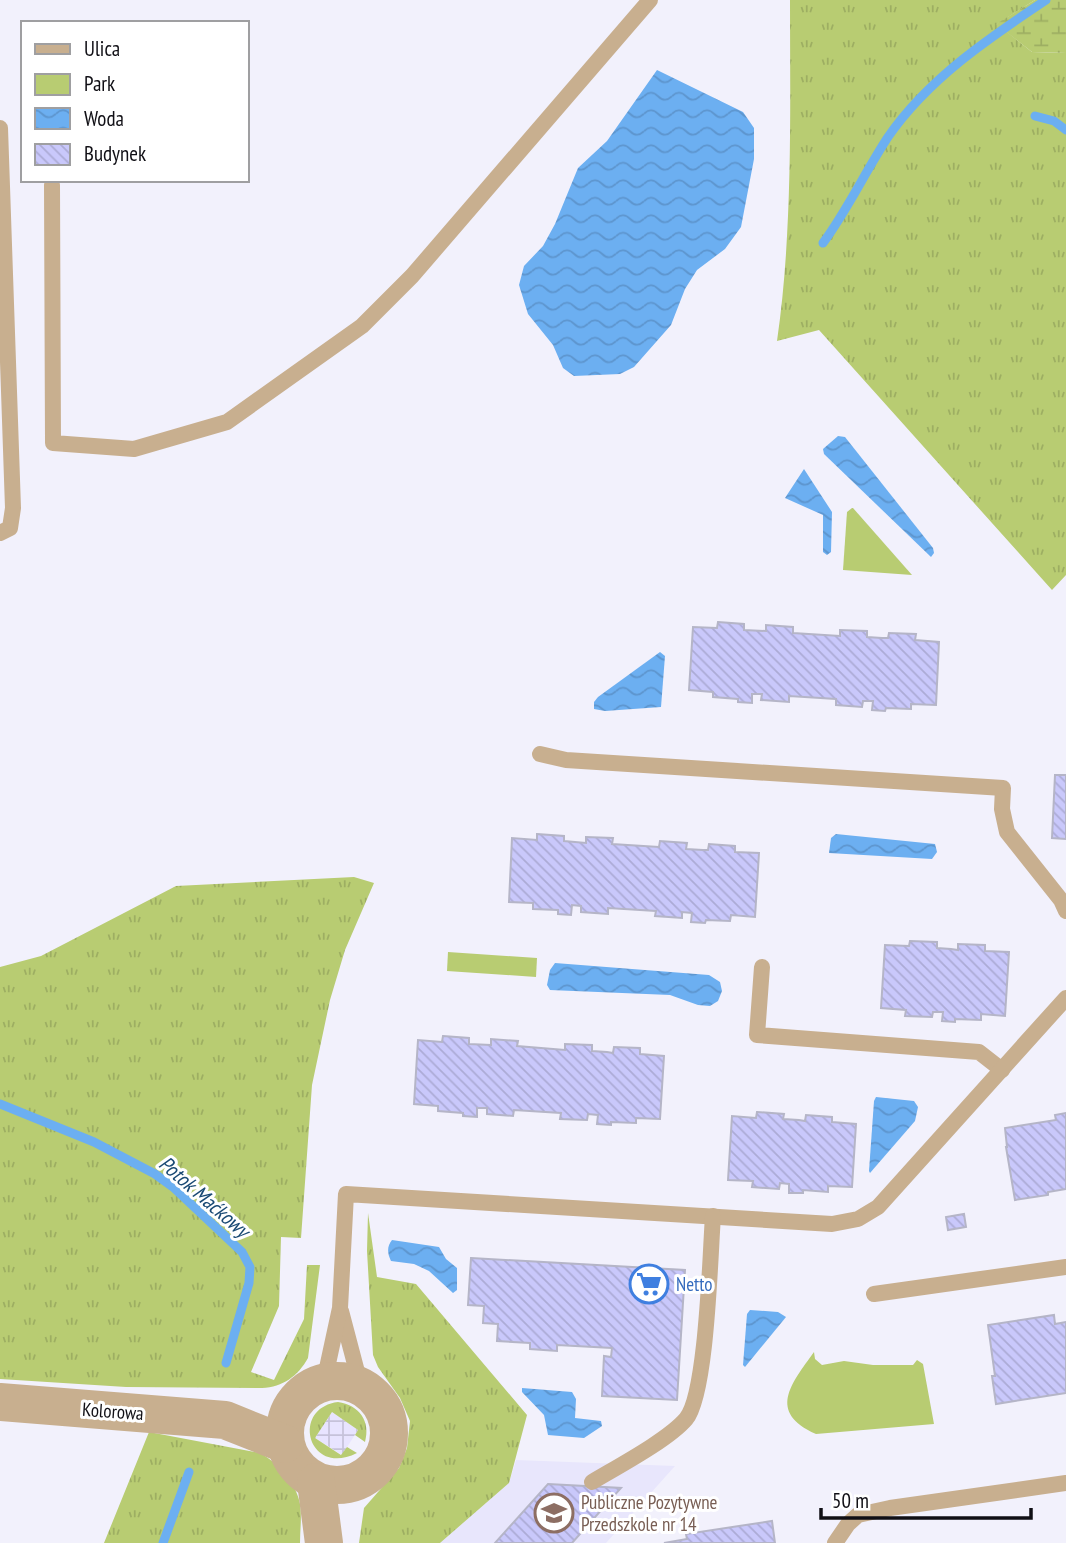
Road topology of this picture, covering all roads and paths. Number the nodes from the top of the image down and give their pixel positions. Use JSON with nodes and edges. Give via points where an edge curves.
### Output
{"nodes":[{"id":1,"x":650,"y":0,"type":"edge"},
{"id":2,"x":0,"y":128,"type":"edge"},
{"id":3,"x":52,"y":185,"type":"dead end"},
{"id":4,"x":6,"y":452,"type":"edge"},
{"id":5,"x":0,"y":533,"type":"edge"},
{"id":6,"x":540,"y":754,"type":"dead end"},
{"id":7,"x":1066,"y":911,"type":"edge"},
{"id":8,"x":762,"y":967,"type":"dead end"},
{"id":9,"x":1066,"y":998,"type":"edge"},
{"id":10,"x":1002,"y":1070,"type":"junction"},
{"id":11,"x":713,"y":1216,"type":"junction"},
{"id":12,"x":1066,"y":1267,"type":"edge"},
{"id":13,"x":874,"y":1294,"type":"dead end"},
{"id":14,"x":341,"y":1308,"type":"junction"},
{"id":15,"x":324,"y":1382,"type":"junction"},
{"id":16,"x":361,"y":1387,"type":"junction"},
{"id":17,"x":0,"y":1402,"type":"edge"},
{"id":18,"x":292,"y":1406,"type":"junction"},
{"id":19,"x":225,"y":1420,"type":"junction"},
{"id":20,"x":285,"y":1444,"type":"junction"},
{"id":21,"x":592,"y":1482,"type":"dead end"},
{"id":22,"x":333,"y":1483,"type":"junction"},
{"id":23,"x":1066,"y":1483,"type":"edge"},
{"id":24,"x":324,"y":1543,"type":"edge"},
{"id":25,"x":335,"y":1543,"type":"edge"},
{"id":26,"x":835,"y":1543,"type":"edge"}],
"edges":[{"from":1,"to":3,"type":"lane","via":[[412,276],[362,326],[227,422],[134,449],[53,443]]},
{"from":2,"to":4,"type":"lane"},
{"from":4,"to":5,"type":"lane","via":[[13,508],[10,528]]},
{"from":6,"to":7,"type":"lane","via":[[566,760],[1003,788],[1007,832]]},
{"from":8,"to":10,"type":"lane","via":[[757,1035],[979,1052]]},
{"from":9,"to":10,"type":"lane"},
{"from":10,"to":11,"type":"lane","via":[[878,1207],[858,1219],[832,1224]]},
{"from":11,"to":14,"type":"lane","via":[[346,1194]]},
{"from":11,"to":21,"type":"lane","via":[[696,1399],[687,1418],[672,1432]]},
{"from":12,"to":13,"type":"lane"},
{"from":14,"to":15,"type":"lane"},
{"from":14,"to":16,"type":"lane"},
{"from":15,"to":16,"type":"street"},
{"from":15,"to":18,"type":"street","via":[[306,1391]]},
{"from":16,"to":22,"type":"street","via":[[384,1411],[388,1444],[373,1471]]},
{"from":17,"to":19,"type":"street","name":"Kolorowa"},
{"from":18,"to":19,"type":"street","name":"Kolorowa"},
{"from":18,"to":20,"type":"street","via":[[285,1424]]},
{"from":19,"to":20,"type":"street","name":"Kolorowa"},
{"from":20,"to":22,"type":"street","via":[[302,1473]]},
{"from":22,"to":24,"type":"street"},
{"from":22,"to":25,"type":"street"},
{"from":23,"to":26,"type":"lane","via":[[858,1515]]}]}
